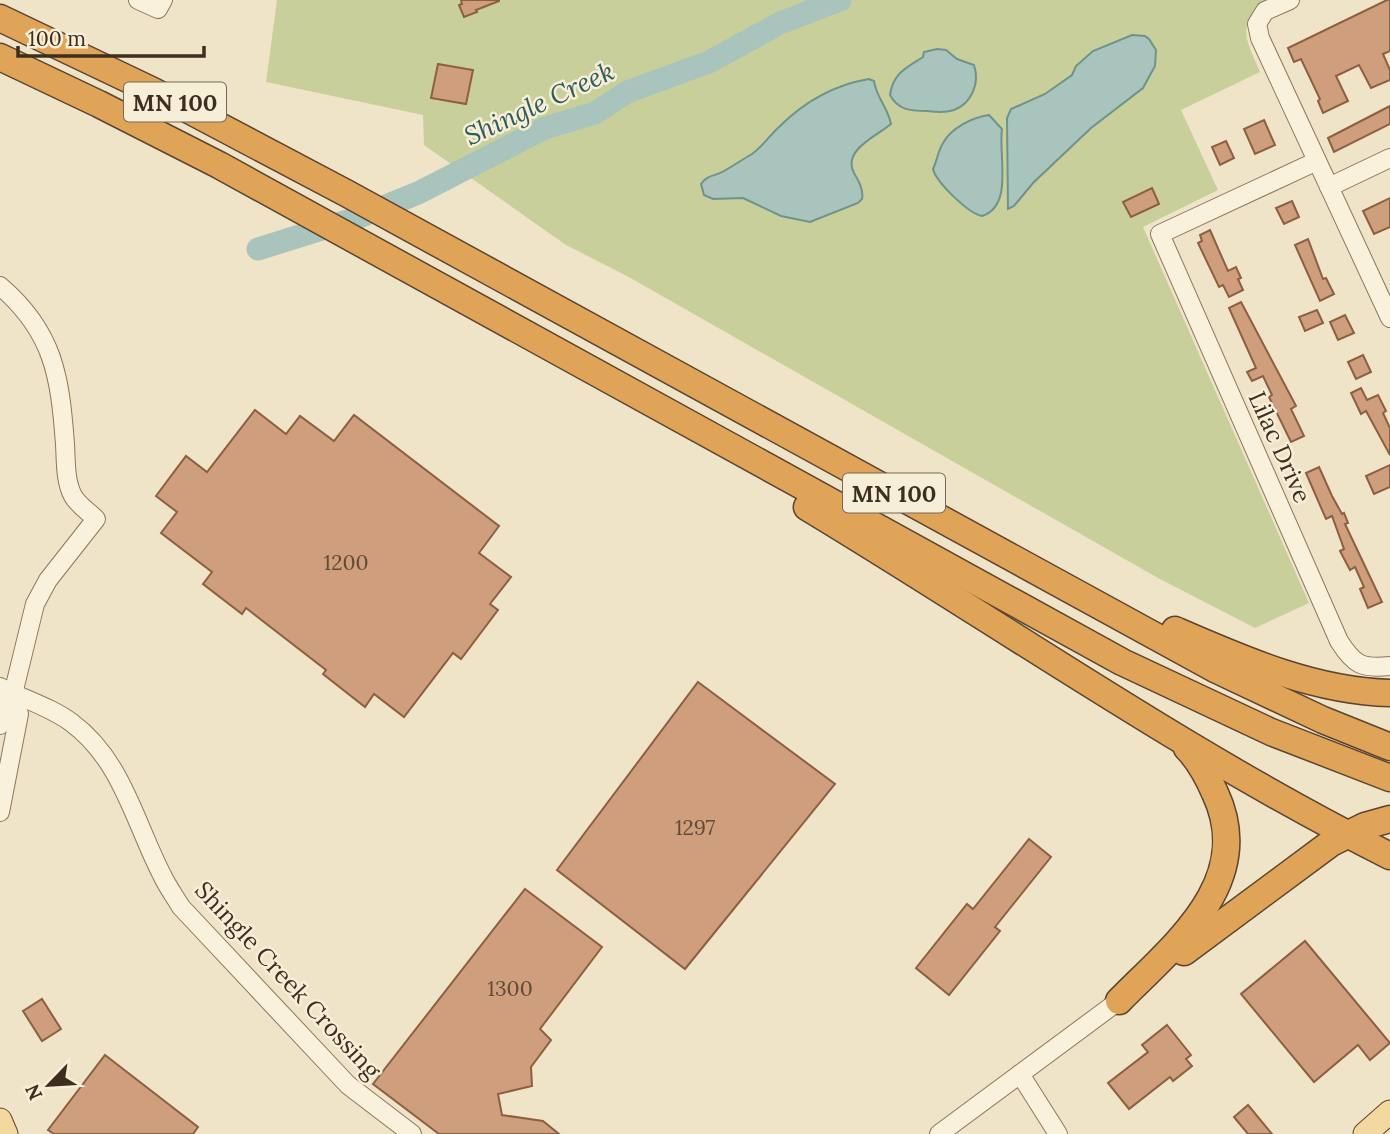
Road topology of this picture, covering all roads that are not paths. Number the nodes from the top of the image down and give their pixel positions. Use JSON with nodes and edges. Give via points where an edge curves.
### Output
{"nodes":[{"id":1,"x":138,"y":0,"type":"edge"},
{"id":2,"x":1290,"y":0,"type":"edge"},
{"id":3,"x":161,"y":5,"type":"edge"},
{"id":4,"x":0,"y":18,"type":"edge"},
{"id":5,"x":0,"y":57,"type":"edge"},
{"id":6,"x":0,"y":67,"type":"edge"},
{"id":7,"x":99,"y":104,"type":"junction"},
{"id":8,"x":1390,"y":158,"type":"edge"},
{"id":9,"x":1317,"y":161,"type":"junction"},
{"id":10,"x":1329,"y":187,"type":"junction"},
{"id":11,"x":0,"y":286,"type":"edge"},
{"id":12,"x":1390,"y":318,"type":"edge"},
{"id":13,"x":554,"y":348,"type":"junction"},
{"id":14,"x":1019,"y":561,"type":"junction"},
{"id":15,"x":1390,"y":666,"type":"edge"},
{"id":16,"x":6,"y":690,"type":"edge"},
{"id":17,"x":1390,"y":692,"type":"edge"},
{"id":18,"x":0,"y":725,"type":"edge"},
{"id":19,"x":1170,"y":732,"type":"junction"},
{"id":20,"x":1390,"y":747,"type":"edge"},
{"id":21,"x":1390,"y":778,"type":"edge"},
{"id":22,"x":0,"y":812,"type":"edge"},
{"id":23,"x":1390,"y":819,"type":"edge"},
{"id":24,"x":1348,"y":835,"type":"junction"},
{"id":25,"x":1390,"y":856,"type":"edge"},
{"id":26,"x":1176,"y":958,"type":"joint"},
{"id":27,"x":1119,"y":1001,"type":"junction"},
{"id":28,"x":1020,"y":1074,"type":"junction"},
{"id":29,"x":1390,"y":1112,"type":"edge"},
{"id":30,"x":0,"y":1119,"type":"edge"},
{"id":31,"x":6,"y":1134,"type":"edge"},
{"id":32,"x":412,"y":1134,"type":"edge"},
{"id":33,"x":939,"y":1134,"type":"edge"},
{"id":34,"x":1058,"y":1134,"type":"edge"},
{"id":35,"x":1365,"y":1134,"type":"edge"}],
"edges":[{"from":1,"to":3,"type":"street"},
{"from":2,"to":9,"type":"street","via":[[1265,11],[1257,24]]},
{"from":4,"to":14,"type":"highway","number":"MN 100","via":[[153,90]]},
{"from":5,"to":7,"type":"highway","number":"MN 100"},
{"from":6,"to":7,"type":"highway"},
{"from":7,"to":13,"type":"highway","number":"MN 100"},
{"from":8,"to":10,"type":"street"},
{"from":9,"to":10,"type":"street"},
{"from":9,"to":15,"type":"street","name":"Lilac Drive","via":[[1160,234],[1339,641],[1349,657],[1368,668]]},
{"from":10,"to":12,"type":"street"},
{"from":11,"to":16,"type":"street","via":[[41,333],[54,360],[68,484],[74,498],[96,519],[35,604]]},
{"from":13,"to":19,"type":"highway"},
{"from":13,"to":21,"type":"highway","number":"MN 100","via":[[1122,662],[1271,732]]},
{"from":14,"to":17,"type":"highway","via":[[1267,668],[1339,687]]},
{"from":14,"to":20,"type":"highway","number":"MN 100","via":[[1217,670]]},
{"from":16,"to":18,"type":"street"},
{"from":16,"to":22,"type":"street","via":[[19,714]]},
{"from":16,"to":32,"type":"street","name":"Shingle Creek Crossing","via":[[72,723],[93,744],[124,788],[181,907],[348,1085]]},
{"from":19,"to":24,"type":"highway"},
{"from":19,"to":27,"type":"highway","via":[[1197,760],[1219,801],[1226,831],[1222,869],[1199,918]]},
{"from":23,"to":24,"type":"highway"},
{"from":24,"to":25,"type":"highway"},
{"from":24,"to":26,"type":"highway","via":[[1283,876]]},
{"from":26,"to":27,"type":"street"},
{"from":27,"to":28,"type":"street"},
{"from":28,"to":33,"type":"street"},
{"from":28,"to":34,"type":"street"},
{"from":29,"to":35,"type":"main road"},
{"from":30,"to":31,"type":"main road"}]}
